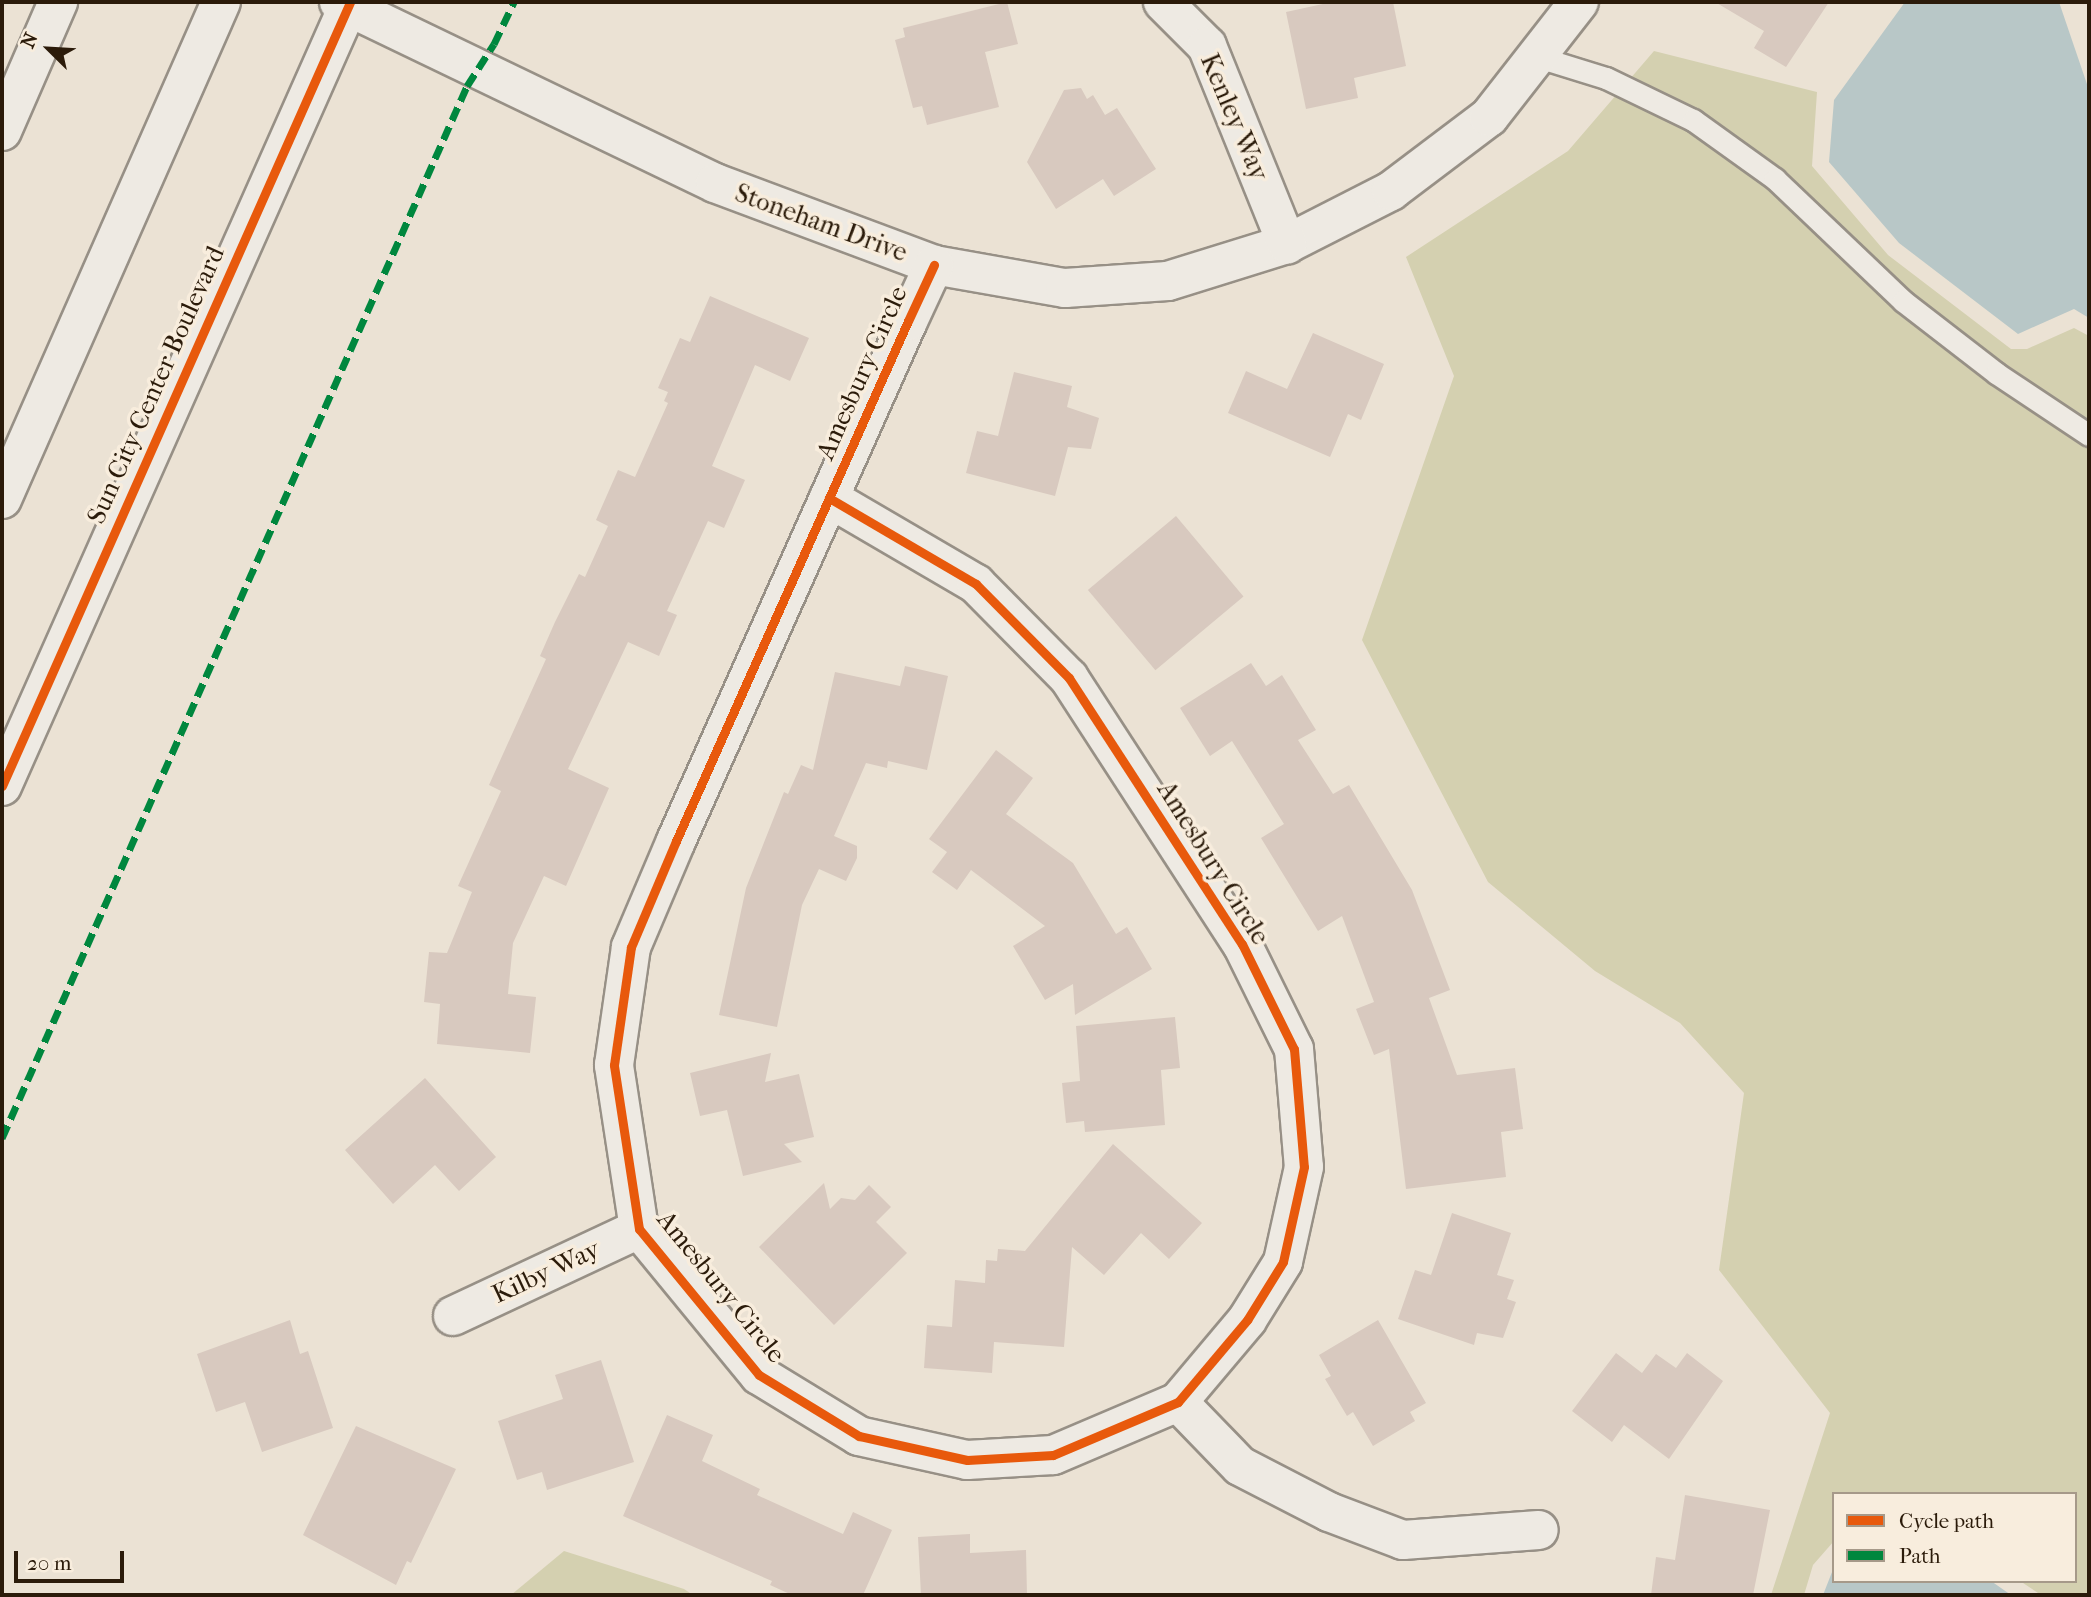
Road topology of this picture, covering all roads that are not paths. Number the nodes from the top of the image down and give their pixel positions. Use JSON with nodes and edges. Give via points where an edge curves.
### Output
{"nodes":[{"id":1,"x":58,"y":2,"type":"edge"},
{"id":2,"x":221,"y":2,"type":"edge"},
{"id":3,"x":1163,"y":2,"type":"edge"},
{"id":4,"x":1579,"y":2,"type":"edge"},
{"id":5,"x":346,"y":3,"type":"edge"},
{"id":6,"x":1538,"y":57,"type":"junction"},
{"id":7,"x":2,"y":131,"type":"edge"},
{"id":8,"x":1287,"y":244,"type":"junction"},
{"id":9,"x":934,"y":265,"type":"junction"},
{"id":10,"x":2089,"y":435,"type":"edge"},
{"id":11,"x":829,"y":498,"type":"junction"},
{"id":12,"x":2,"y":499,"type":"edge"},
{"id":13,"x":2,"y":786,"type":"edge"},
{"id":14,"x":639,"y":1229,"type":"junction"},
{"id":15,"x":453,"y":1316,"type":"dead end"},
{"id":16,"x":1178,"y":1402,"type":"junction"},
{"id":17,"x":1539,"y":1530,"type":"dead end"}],
"edges":[{"from":1,"to":7,"type":"street"},
{"from":2,"to":12,"type":"street"},
{"from":3,"to":8,"type":"street","name":"Kenley Way","via":[[1207,46]]},
{"from":4,"to":6,"type":"street","name":"Stoneham Drive"},
{"from":5,"to":9,"type":"street","name":"Stoneham Drive","via":[[715,183]]},
{"from":5,"to":13,"type":"street","name":"Sun City Center Boulevard"},
{"from":6,"to":8,"type":"street","name":"Stoneham Drive","via":[[1489,117],[1391,191]]},
{"from":6,"to":10,"type":"lane","via":[[1606,78],[1693,120],[1775,179],[1903,301],[1996,373]]},
{"from":8,"to":9,"type":"street","name":"Stoneham Drive","via":[[1168,281],[1065,288]]},
{"from":9,"to":11,"type":"street","name":"Amesbury Circle"},
{"from":11,"to":14,"type":"street","name":"Amesbury Circle","via":[[631,947],[614,1065]]},
{"from":11,"to":16,"type":"street","name":"Amesbury Circle","via":[[976,583],[1069,678],[1242,944],[1294,1049],[1304,1167],[1283,1262],[1247,1320]]},
{"from":14,"to":15,"type":"street","name":"Kilby Way"},
{"from":14,"to":16,"type":"street","name":"Amesbury Circle","via":[[760,1375],[859,1436],[967,1460],[1053,1455]]},
{"from":16,"to":17,"type":"street","via":[[1240,1466],[1329,1512],[1403,1540]]}]}
